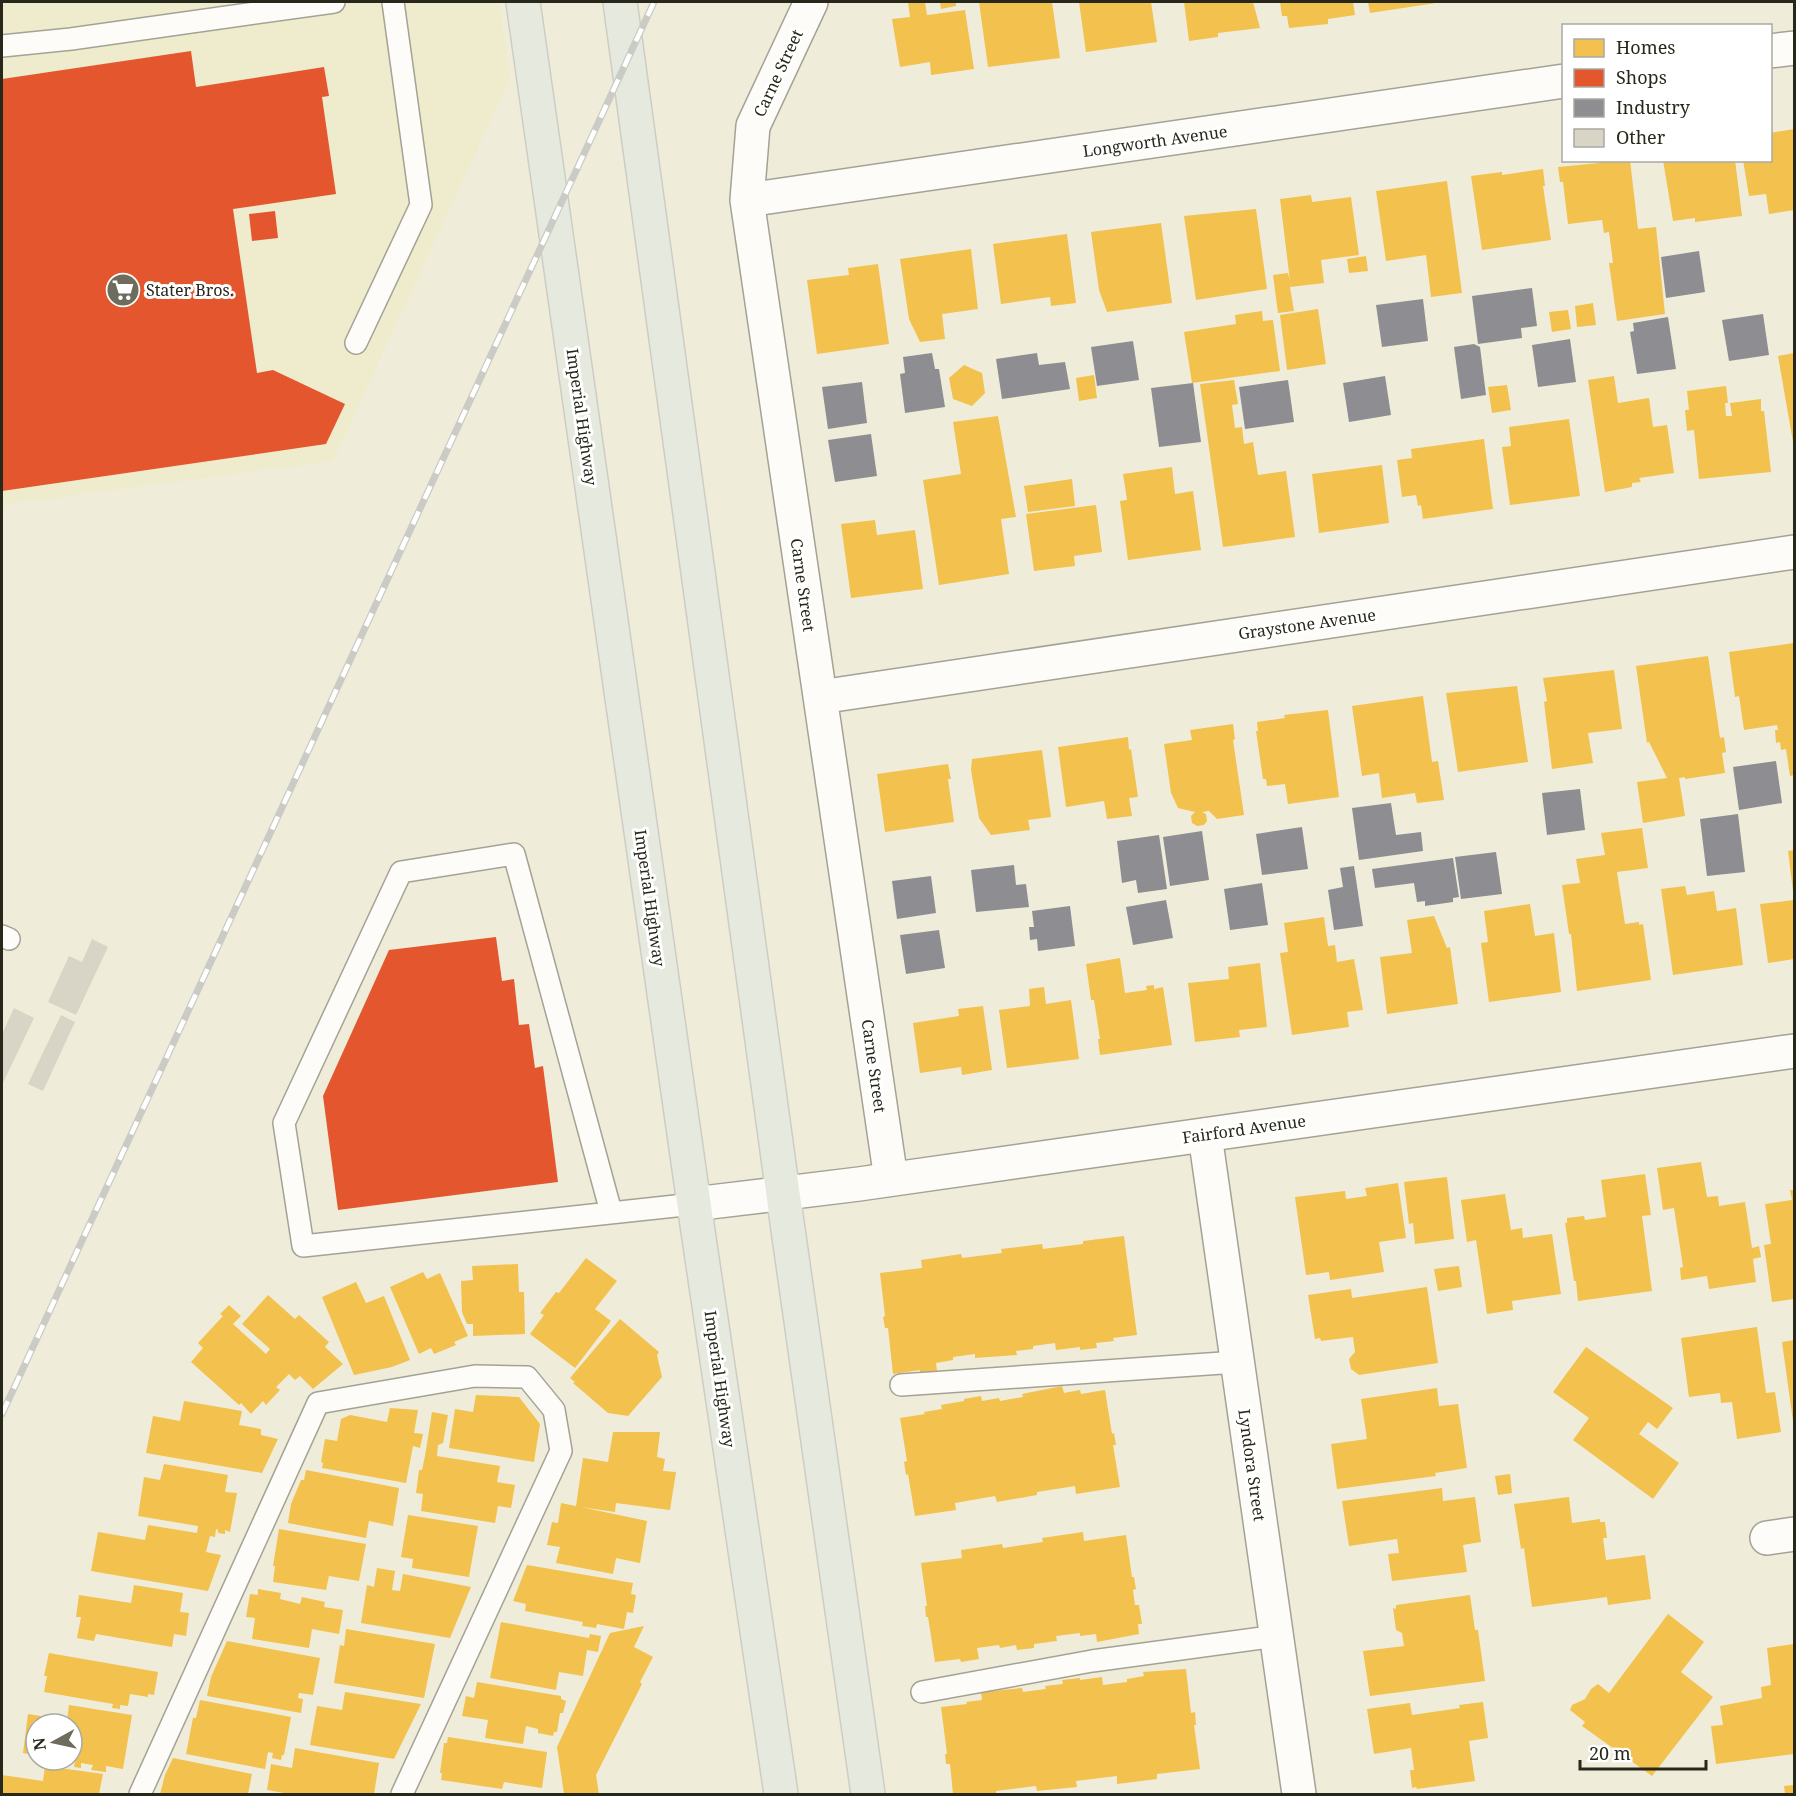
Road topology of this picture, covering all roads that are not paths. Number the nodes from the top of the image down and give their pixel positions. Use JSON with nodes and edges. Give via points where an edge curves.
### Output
{"nodes":[{"id":1,"x":334,"y":2,"type":"edge"},
{"id":2,"x":393,"y":2,"type":"edge"},
{"id":3,"x":523,"y":2,"type":"edge"},
{"id":4,"x":620,"y":2,"type":"edge"},
{"id":5,"x":811,"y":2,"type":"edge"},
{"id":6,"x":2,"y":46,"type":"edge"},
{"id":7,"x":1794,"y":48,"type":"edge"},
{"id":8,"x":1772,"y":51,"type":"edge"},
{"id":9,"x":1562,"y":81,"type":"edge"},
{"id":10,"x":747,"y":200,"type":"junction"},
{"id":11,"x":356,"y":343,"type":"dead end"},
{"id":12,"x":1794,"y":552,"type":"edge"},
{"id":13,"x":820,"y":697,"type":"junction"},
{"id":14,"x":1794,"y":1051,"type":"edge"},
{"id":15,"x":1205,"y":1135,"type":"junction"},
{"id":16,"x":891,"y":1179,"type":"junction"},
{"id":17,"x":783,"y":1194,"type":"junction"},
{"id":18,"x":694,"y":1204,"type":"junction"},
{"id":19,"x":611,"y":1212,"type":"junction"},
{"id":20,"x":1237,"y":1362,"type":"junction"},
{"id":21,"x":901,"y":1385,"type":"dead end"},
{"id":22,"x":1276,"y":1636,"type":"junction"},
{"id":23,"x":922,"y":1692,"type":"dead end"},
{"id":24,"x":140,"y":1794,"type":"edge"},
{"id":25,"x":402,"y":1794,"type":"edge"},
{"id":26,"x":781,"y":1794,"type":"edge"},
{"id":27,"x":868,"y":1794,"type":"edge"},
{"id":28,"x":1299,"y":1794,"type":"edge"}],
"edges":[{"from":1,"to":6,"type":"lane"},
{"from":2,"to":11,"type":"lane","via":[[421,205]]},
{"from":3,"to":18,"type":"main road","name":"Imperial Highway"},
{"from":4,"to":17,"type":"main road"},
{"from":5,"to":10,"type":"street","name":"Carne Street","via":[[753,126]]},
{"from":7,"to":8,"type":"street"},
{"from":9,"to":10,"type":"street","name":"Longworth Avenue"},
{"from":10,"to":13,"type":"street","name":"Carne Street"},
{"from":12,"to":13,"type":"street","name":"Graystone Avenue"},
{"from":13,"to":16,"type":"street","name":"Carne Street"},
{"from":14,"to":15,"type":"street","name":"Fairford Avenue"},
{"from":15,"to":16,"type":"street","name":"Fairford Avenue"},
{"from":15,"to":20,"type":"street","name":"Lyndora Street"},
{"from":16,"to":17,"type":"street","name":"Fairford Avenue"},
{"from":17,"to":18,"type":"street","name":"Fairford Avenue"},
{"from":17,"to":27,"type":"main road"},
{"from":18,"to":19,"type":"lane"},
{"from":18,"to":26,"type":"main road","name":"Imperial Highway"},
{"from":19,"to":19,"type":"lane","via":[[303,1246],[284,1123],[401,872],[514,854]]},
{"from":20,"to":21,"type":"lane"},
{"from":20,"to":22,"type":"street","name":"Lyndora Street"},
{"from":22,"to":23,"type":"lane","via":[[1092,1661]]},
{"from":22,"to":28,"type":"street","name":"Lyndora Street"},
{"from":24,"to":25,"type":"lane","via":[[318,1403],[475,1376],[526,1377],[554,1410],[561,1451]]}]}
